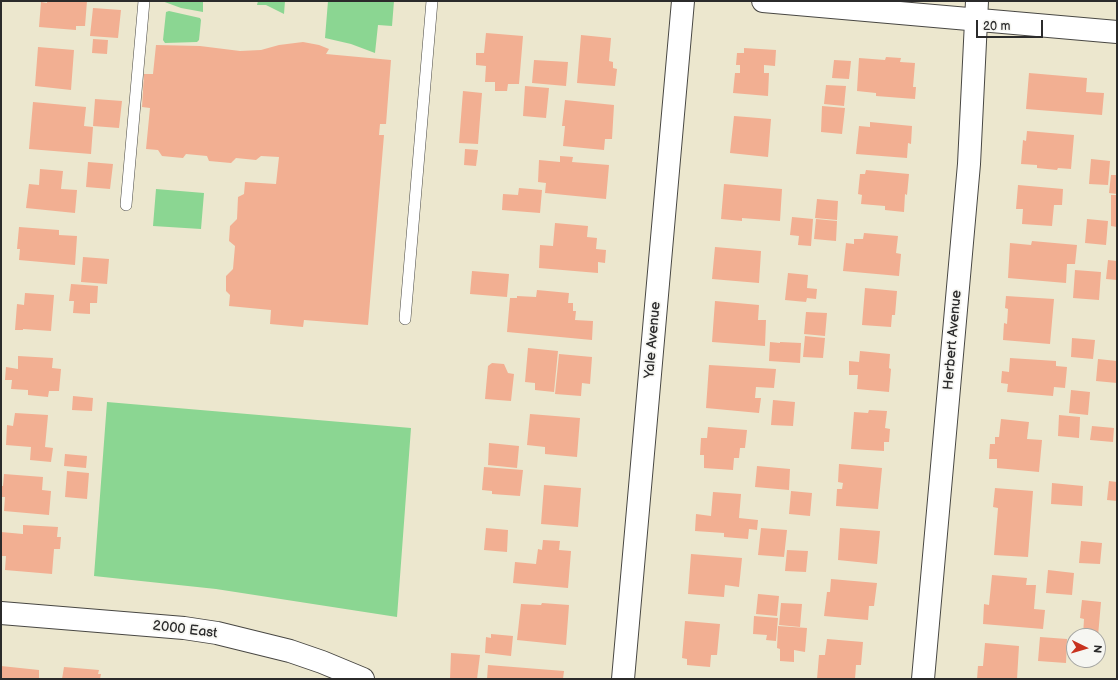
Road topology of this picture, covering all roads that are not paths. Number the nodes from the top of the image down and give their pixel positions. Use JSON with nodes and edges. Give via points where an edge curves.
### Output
{"nodes":[{"id":1,"x":144,"y":1,"type":"edge"},
{"id":2,"x":432,"y":1,"type":"edge"},
{"id":3,"x":683,"y":1,"type":"edge"},
{"id":4,"x":763,"y":1,"type":"edge"},
{"id":5,"x":976,"y":10,"type":"edge"},
{"id":6,"x":1117,"y":32,"type":"edge"},
{"id":7,"x":126,"y":205,"type":"dead end"},
{"id":8,"x":405,"y":319,"type":"dead end"},
{"id":9,"x":1,"y":613,"type":"edge"},
{"id":10,"x":363,"y":679,"type":"edge"},
{"id":11,"x":623,"y":679,"type":"edge"},
{"id":12,"x":923,"y":679,"type":"edge"}],
"edges":[{"from":1,"to":7,"type":"lane"},
{"from":2,"to":8,"type":"lane"},
{"from":3,"to":11,"type":"street","name":"Yale Avenue"},
{"from":4,"to":5,"type":"street"},
{"from":5,"to":6,"type":"street"},
{"from":5,"to":12,"type":"street","name":"Herbert Avenue","via":[[969,164]]},
{"from":9,"to":10,"type":"street","name":"2000 East","via":[[217,633],[290,651]]}]}
